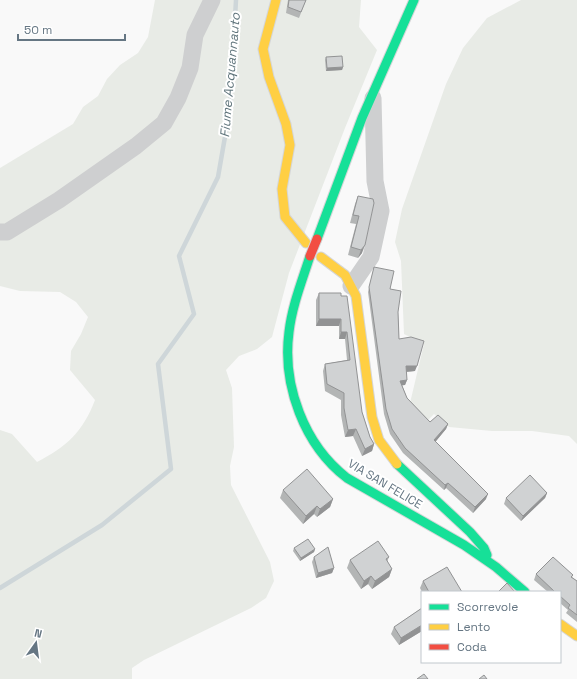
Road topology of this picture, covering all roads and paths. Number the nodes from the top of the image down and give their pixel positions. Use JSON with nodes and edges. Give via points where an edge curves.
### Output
{"nodes":[{"id":1,"x":212,"y":0,"type":"edge"},
{"id":2,"x":276,"y":0,"type":"edge"},
{"id":3,"x":414,"y":0,"type":"edge"},
{"id":4,"x":372,"y":93,"type":"junction"},
{"id":5,"x":0,"y":232,"type":"edge"},
{"id":6,"x":306,"y":243,"type":"dead end"},
{"id":7,"x":321,"y":257,"type":"dead end"},
{"id":8,"x":351,"y":286,"type":"junction"},
{"id":9,"x":490,"y":564,"type":"junction"},
{"id":10,"x":524,"y":591,"type":"edge"},
{"id":11,"x":561,"y":625,"type":"edge"},
{"id":12,"x":577,"y":636,"type":"edge"}],
"edges":[{"from":1,"to":5,"type":"street","via":[[194,35],[190,68],[164,123],[59,200],[7,232]]},
{"from":2,"to":6,"type":"street","via":[[263,49],[290,145],[282,190],[285,217]]},
{"from":3,"to":4,"type":"street","name":"VIA SAN FELICE"},
{"from":4,"to":8,"type":"street","via":[[375,181],[381,211],[371,257]]},
{"from":4,"to":9,"type":"street","name":"VIA SAN FELICE","bridge":true,"via":[[316,239],[292,314],[288,339],[291,381],[304,424],[317,448],[333,466]]},
{"from":7,"to":8,"type":"street","via":[[345,275]]},
{"from":8,"to":9,"type":"street","via":[[356,296],[372,417],[379,440],[394,461],[475,537],[484,548]]},
{"from":9,"to":10,"type":"street","name":"VIA SAN FELICE","via":[[506,574]]},
{"from":11,"to":12,"type":"street"}]}
